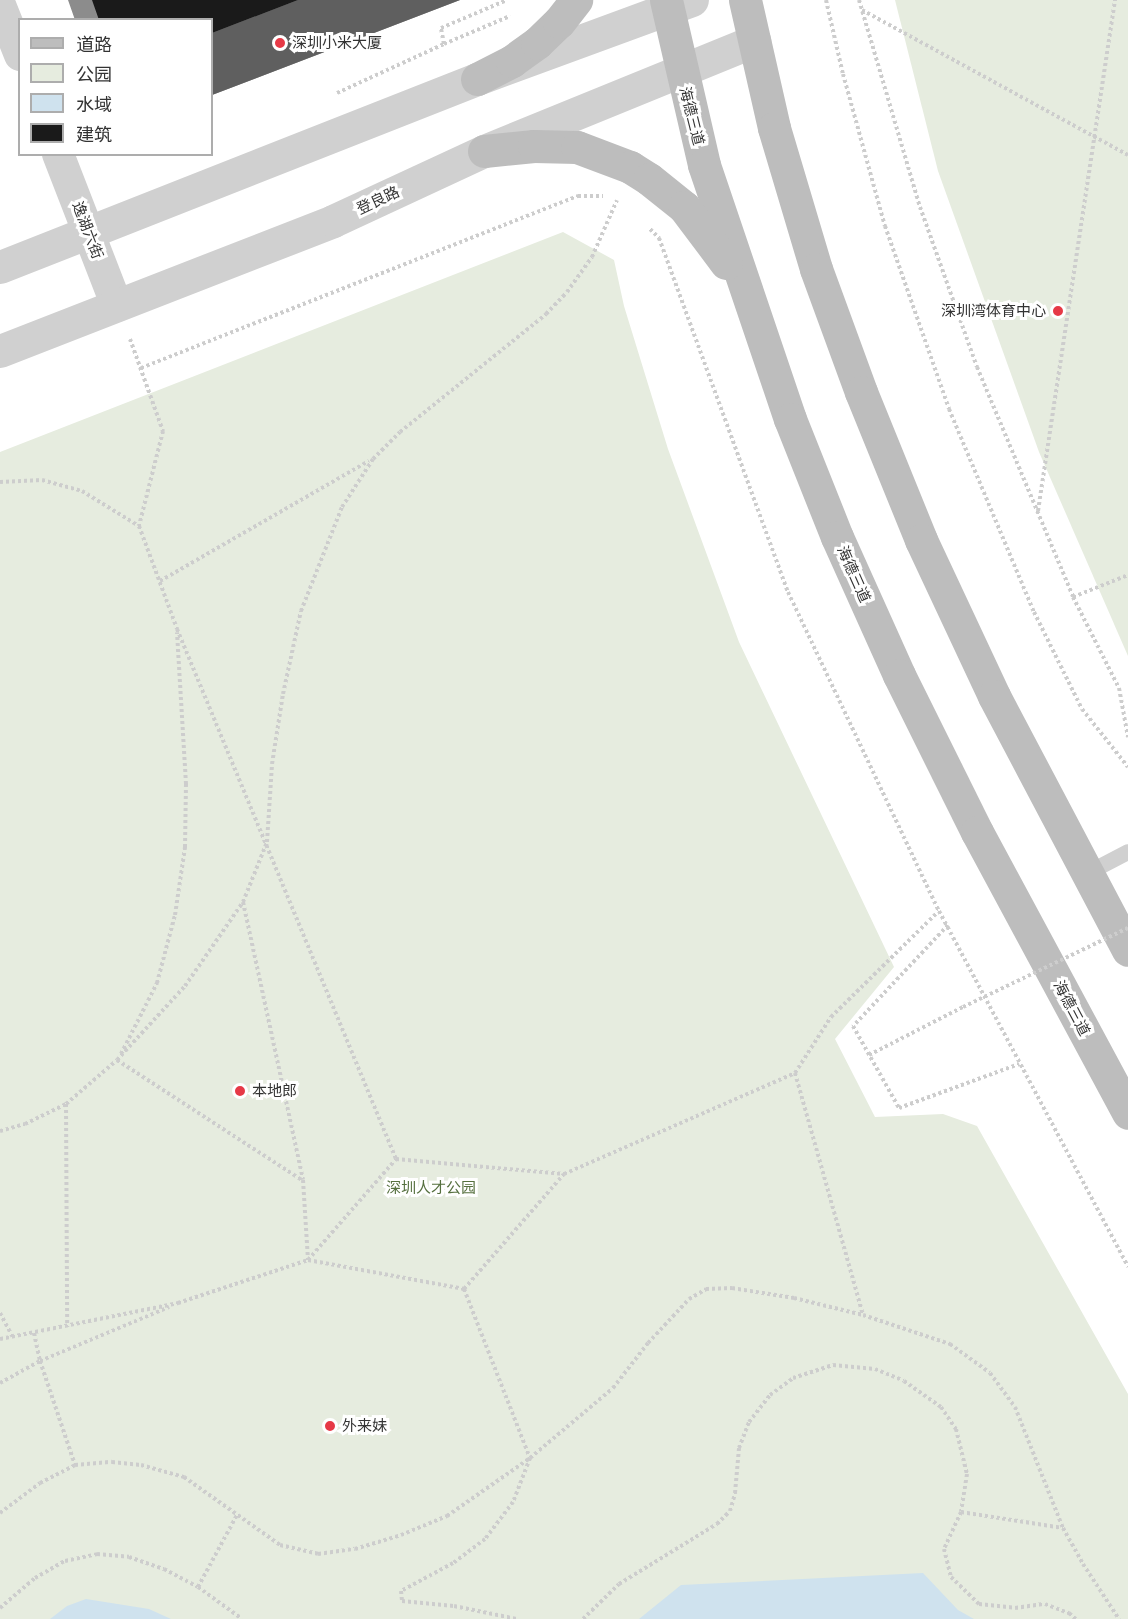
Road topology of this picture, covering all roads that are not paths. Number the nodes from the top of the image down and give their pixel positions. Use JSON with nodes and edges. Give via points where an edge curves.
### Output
{"nodes":[{"id":1,"x":576,"y":0,"type":"edge"},
{"id":2,"x":745,"y":0,"type":"edge"},
{"id":3,"x":675,"y":3,"type":"edge"},
{"id":4,"x":0,"y":5,"type":"edge"},
{"id":5,"x":754,"y":41,"type":"junction"},
{"id":6,"x":18,"y":50,"type":"edge"},
{"id":7,"x":680,"y":69,"type":"junction"},
{"id":8,"x":477,"y":79,"type":"junction"},
{"id":9,"x":484,"y":151,"type":"junction"},
{"id":10,"x":59,"y":156,"type":"edge"},
{"id":11,"x":88,"y":231,"type":"junction"},
{"id":12,"x":0,"y":267,"type":"edge"},
{"id":13,"x":744,"y":289,"type":"junction"},
{"id":14,"x":117,"y":306,"type":"junction"},
{"id":15,"x":0,"y":351,"type":"edge"},
{"id":16,"x":1128,"y":852,"type":"edge"},
{"id":17,"x":1086,"y":874,"type":"junction"},
{"id":18,"x":1128,"y":950,"type":"edge"},
{"id":19,"x":1128,"y":1113,"type":"edge"}],
"edges":[{"from":1,"to":8,"type":"main road","via":[[537,44]]},
{"from":2,"to":5,"type":"main road"},
{"from":3,"to":7,"type":"main road","name":"海德三道"},
{"from":3,"to":8,"type":"street"},
{"from":4,"to":6,"type":"street"},
{"from":5,"to":7,"type":"street","name":"登良路"},
{"from":5,"to":17,"type":"main road","via":[[774,128],[816,269],[861,392],[926,550],[994,696]]},
{"from":7,"to":9,"type":"street","name":"登良路"},
{"from":7,"to":13,"type":"main road","name":"海德三道","via":[[704,165]]},
{"from":8,"to":11,"type":"street"},
{"from":9,"to":13,"type":"main road","via":[[577,147],[630,167],[684,207]]},
{"from":9,"to":14,"type":"street","name":"登良路","via":[[333,221]]},
{"from":10,"to":11,"type":"street","name":"逸湖六街"},
{"from":11,"to":12,"type":"street"},
{"from":11,"to":14,"type":"street","name":"逸湖六街"},
{"from":13,"to":19,"type":"main road","name":"海德三道","via":[[837,537],[899,675]]},
{"from":14,"to":15,"type":"street","name":"登良路"},
{"from":16,"to":17,"type":"lane"},
{"from":17,"to":18,"type":"main road"}]}
